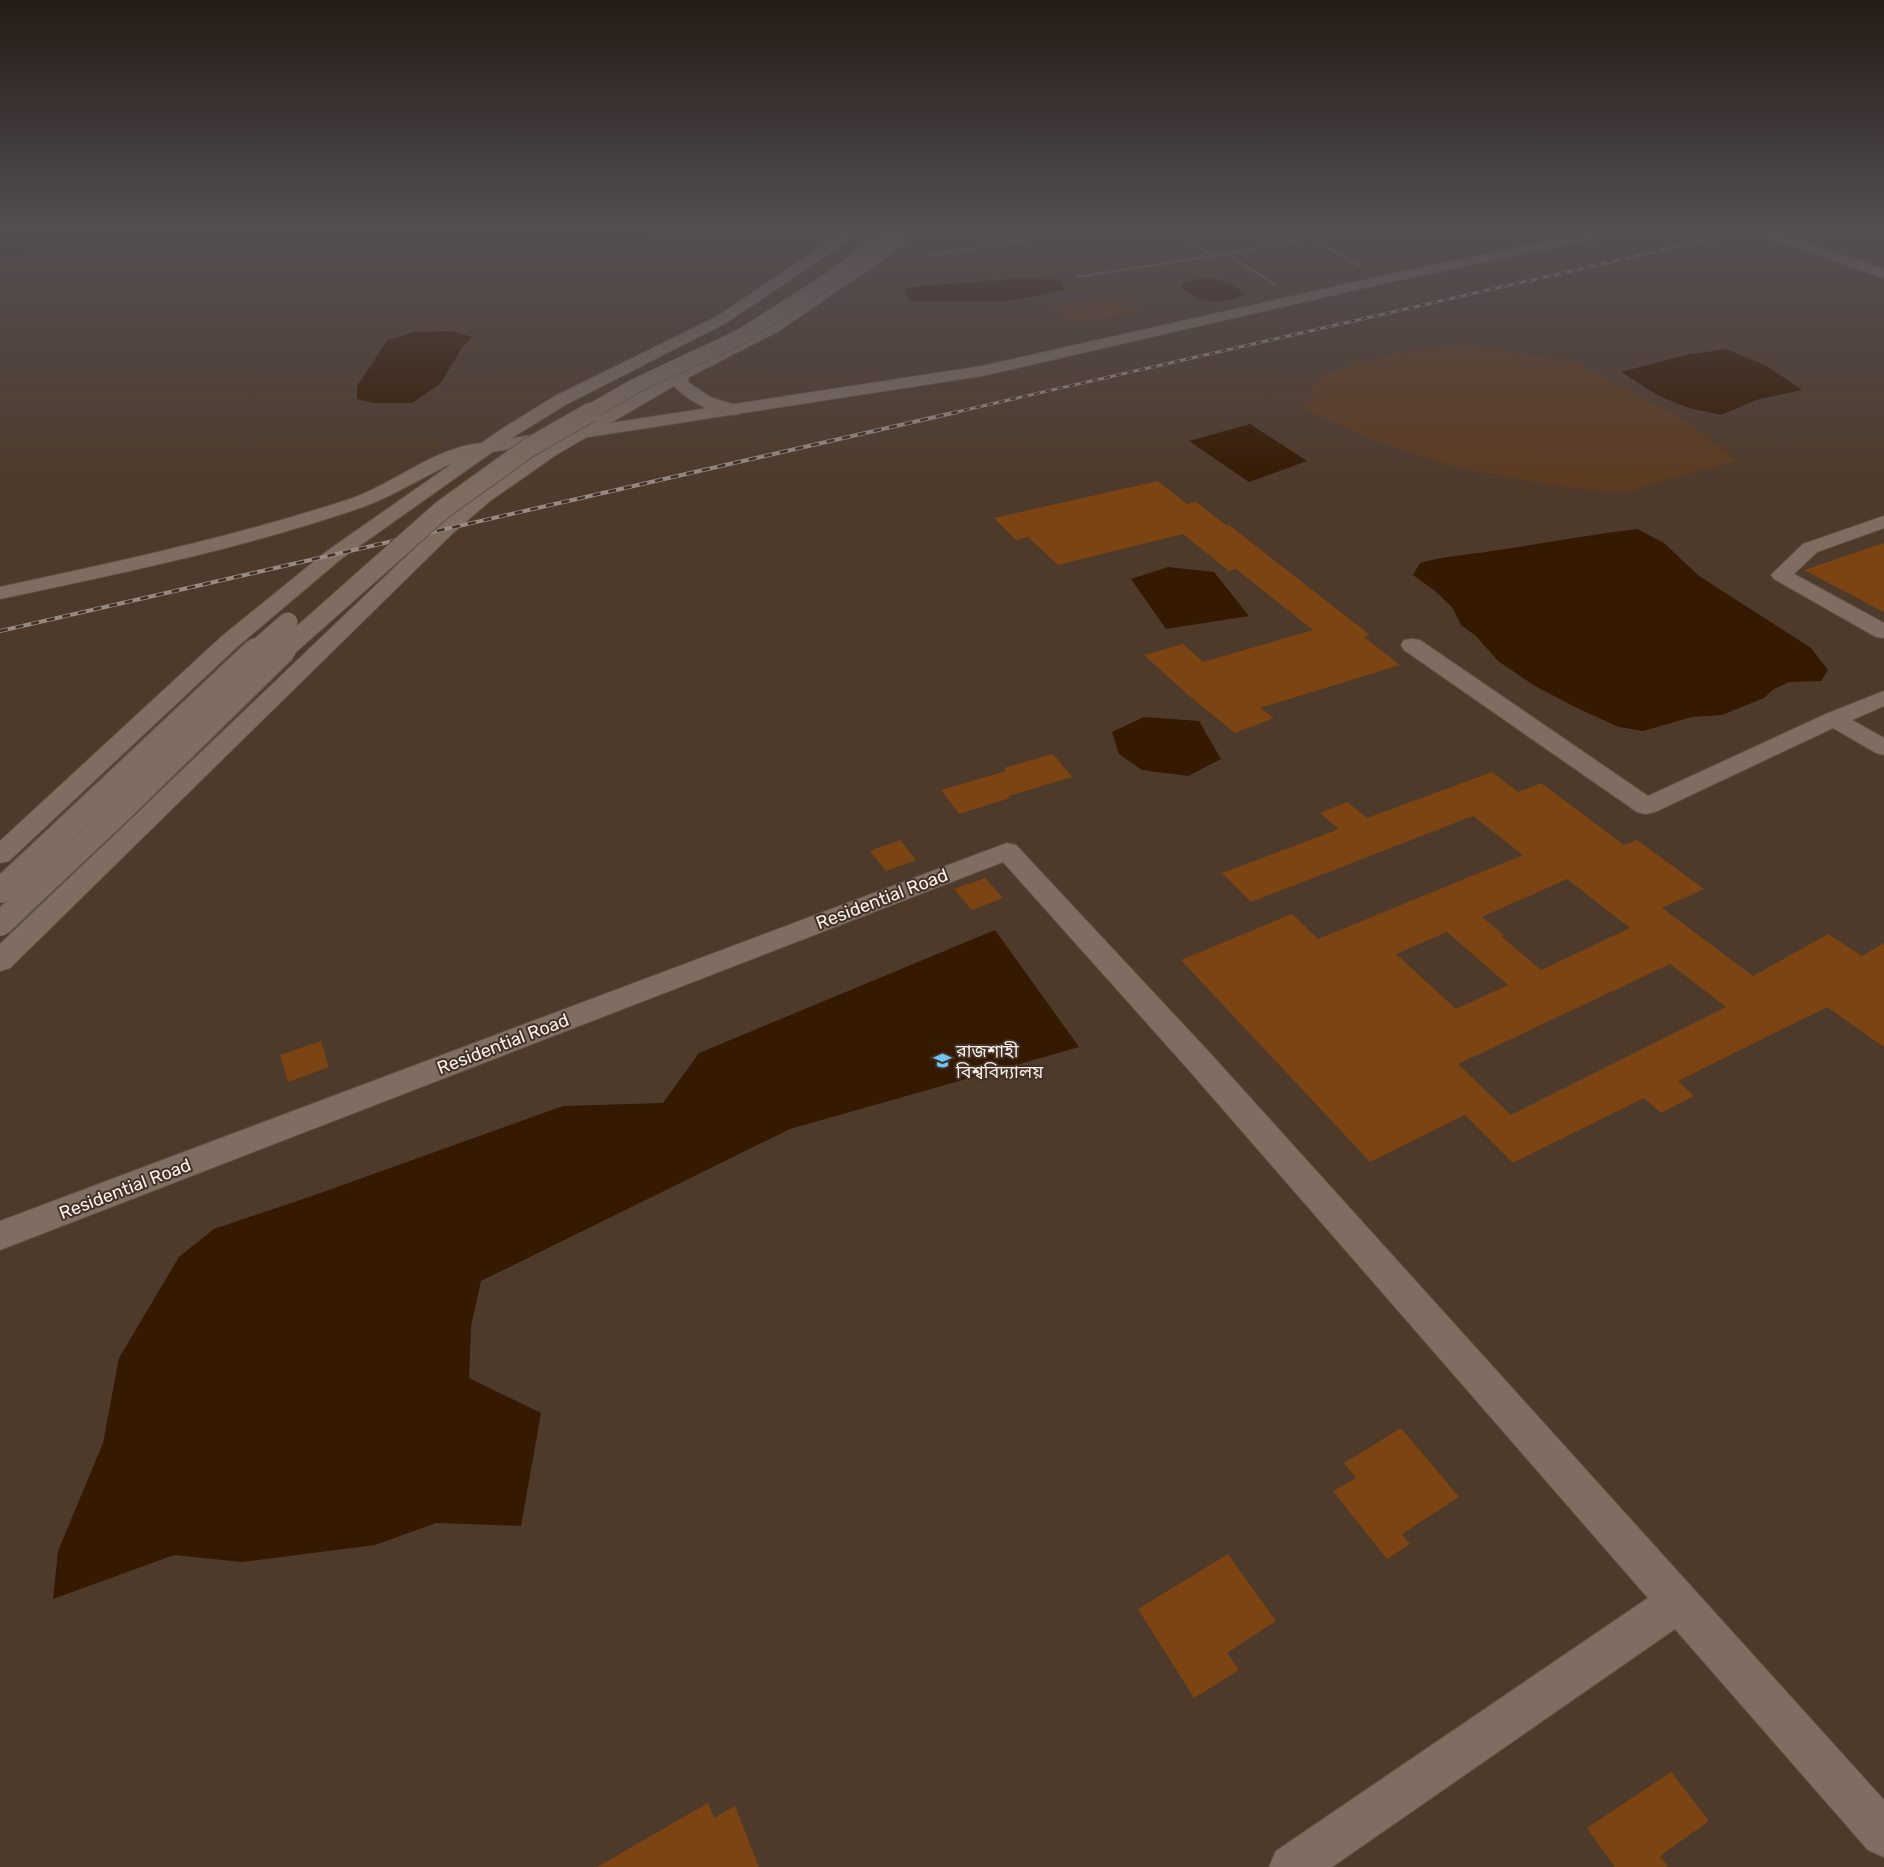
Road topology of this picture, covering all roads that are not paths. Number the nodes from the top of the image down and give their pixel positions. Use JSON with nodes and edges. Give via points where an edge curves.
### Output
{"nodes":[{"id":1,"x":728,"y":315,"type":"edge"},
{"id":2,"x":754,"y":315,"type":"edge"},
{"id":3,"x":774,"y":315,"type":"edge"},
{"id":4,"x":793,"y":315,"type":"edge"},
{"id":5,"x":1224,"y":315,"type":"edge"},
{"id":6,"x":681,"y":375,"type":"junction"},
{"id":7,"x":733,"y":410,"type":"junction"},
{"id":8,"x":579,"y":434,"type":"junction"},
{"id":9,"x":484,"y":448,"type":"junction"},
{"id":10,"x":1884,"y":522,"type":"edge"},
{"id":11,"x":0,"y":594,"type":"edge"},
{"id":12,"x":1884,"y":632,"type":"edge"},
{"id":13,"x":1412,"y":645,"type":"dead end"},
{"id":14,"x":1884,"y":698,"type":"edge"},
{"id":15,"x":1834,"y":719,"type":"junction"},
{"id":16,"x":1884,"y":748,"type":"edge"},
{"id":17,"x":0,"y":855,"type":"edge"},
{"id":18,"x":0,"y":891,"type":"edge"},
{"id":19,"x":0,"y":924,"type":"edge"},
{"id":20,"x":0,"y":961,"type":"edge"},
{"id":21,"x":0,"y":1236,"type":"edge"},
{"id":22,"x":1678,"y":1602,"type":"junction"},
{"id":23,"x":1884,"y":1834,"type":"edge"},
{"id":24,"x":1292,"y":1867,"type":"edge"}],
"edges":[{"from":1,"to":9,"type":"street","via":[[561,400]]},
{"from":2,"to":18,"type":"street","bridge":true,"via":[[725,333],[619,382],[518,439],[421,506],[249,656]]},
{"from":3,"to":19,"type":"street","bridge":true,"via":[[740,337],[635,386],[528,448],[442,510],[274,659]]},
{"from":4,"to":6,"type":"street"},
{"from":5,"to":7,"type":"street","via":[[982,371]]},
{"from":6,"to":7,"type":"street","via":[[680,383],[688,392],[706,403]]},
{"from":6,"to":8,"type":"street"},
{"from":7,"to":8,"type":"street"},
{"from":8,"to":9,"type":"street"},
{"from":8,"to":20,"type":"street","via":[[483,497],[446,529]]},
{"from":9,"to":11,"type":"street","via":[[454,454],[390,490],[304,520]]},
{"from":9,"to":17,"type":"street","via":[[334,555],[229,642]]},
{"from":10,"to":12,"type":"street","via":[[1810,548],[1781,575]]},
{"from":13,"to":15,"type":"street","via":[[1646,806]]},
{"from":14,"to":15,"type":"street"},
{"from":15,"to":16,"type":"street"},
{"from":21,"to":22,"type":"street","name":"Residential Road","via":[[1007,851],[1205,1067]]},
{"from":22,"to":23,"type":"street"},
{"from":22,"to":24,"type":"street"}]}
